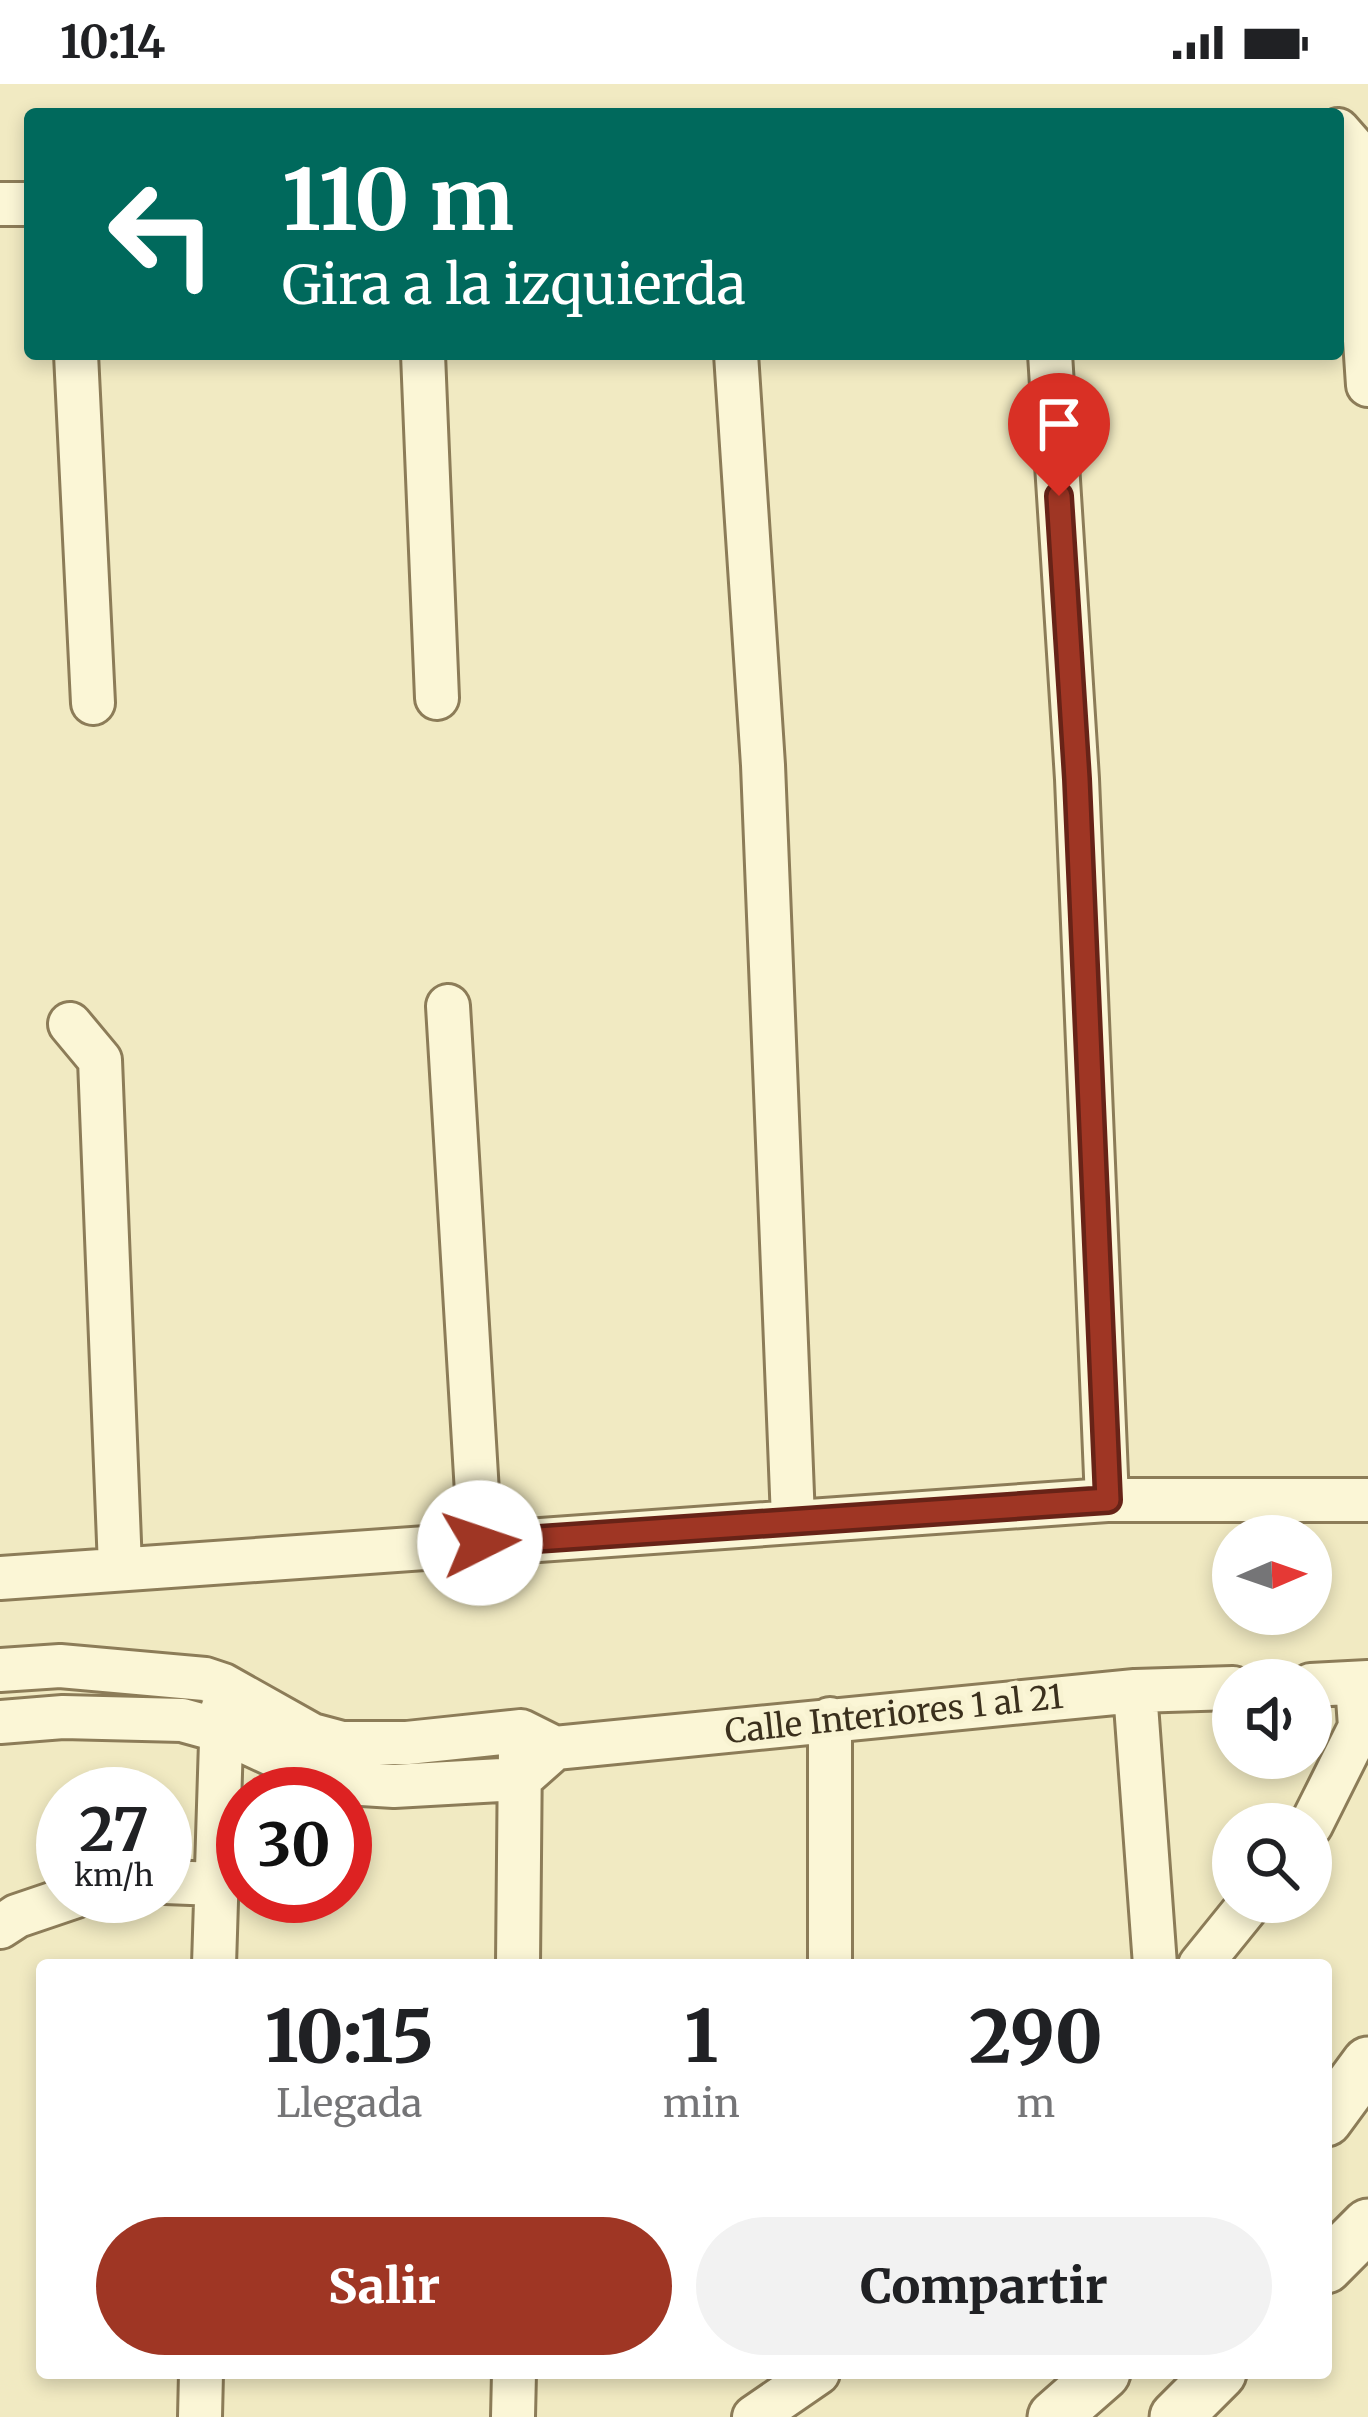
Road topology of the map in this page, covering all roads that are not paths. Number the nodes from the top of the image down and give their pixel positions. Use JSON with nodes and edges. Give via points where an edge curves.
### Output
{"nodes":[{"id":1,"x":1344,"y":137,"type":"edge"},
{"id":2,"x":76,"y":360,"type":"edge"},
{"id":3,"x":423,"y":360,"type":"edge"},
{"id":4,"x":736,"y":360,"type":"edge"},
{"id":5,"x":1050,"y":360,"type":"edge"},
{"id":6,"x":1368,"y":385,"type":"edge"},
{"id":7,"x":437,"y":698,"type":"dead end"},
{"id":8,"x":93,"y":703,"type":"dead end"},
{"id":9,"x":448,"y":1006,"type":"dead end"},
{"id":10,"x":70,"y":1024,"type":"dead end"},
{"id":11,"x":1108,"y":1500,"type":"junction"},
{"id":12,"x":1368,"y":1500,"type":"edge"},
{"id":13,"x":793,"y":1520,"type":"junction"},
{"id":14,"x":480,"y":1543,"type":"junction"},
{"id":15,"x":120,"y":1567,"type":"junction"},
{"id":16,"x":0,"y":1578,"type":"edge"},
{"id":17,"x":60,"y":1666,"type":"junction"},
{"id":18,"x":0,"y":1670,"type":"edge"},
{"id":19,"x":1362,"y":1682,"type":"edge"},
{"id":20,"x":1332,"y":1684,"type":"edge"},
{"id":21,"x":223,"y":1685,"type":"junction"},
{"id":22,"x":1212,"y":1688,"type":"edge"},
{"id":23,"x":1135,"y":1690,"type":"junction"},
{"id":24,"x":63,"y":1717,"type":"junction"},
{"id":25,"x":830,"y":1719,"type":"junction"},
{"id":26,"x":0,"y":1722,"type":"edge"},
{"id":27,"x":221,"y":1731,"type":"junction"},
{"id":28,"x":538,"y":1739,"type":"junction"},
{"id":29,"x":220,"y":1767,"type":"edge"},
{"id":30,"x":520,"y":1778,"type":"junction"},
{"id":31,"x":1322,"y":1803,"type":"edge"},
{"id":32,"x":36,"y":1909,"type":"edge"},
{"id":33,"x":216,"y":1912,"type":"edge"},
{"id":34,"x":1234,"y":1923,"type":"edge"},
{"id":35,"x":0,"y":1927,"type":"edge"},
{"id":36,"x":214,"y":1959,"type":"edge"},
{"id":37,"x":518,"y":1959,"type":"edge"},
{"id":38,"x":830,"y":1959,"type":"edge"},
{"id":39,"x":1155,"y":1959,"type":"edge"},
{"id":40,"x":1205,"y":1959,"type":"edge"},
{"id":41,"x":1368,"y":2063,"type":"edge"},
{"id":42,"x":1332,"y":2112,"type":"edge"},
{"id":43,"x":1368,"y":2225,"type":"edge"},
{"id":44,"x":1332,"y":2261,"type":"edge"},
{"id":45,"x":201,"y":2379,"type":"edge"},
{"id":46,"x":514,"y":2379,"type":"edge"},
{"id":47,"x":809,"y":2379,"type":"edge"},
{"id":48,"x":1097,"y":2379,"type":"edge"},
{"id":49,"x":1214,"y":2379,"type":"edge"},
{"id":50,"x":200,"y":2417,"type":"edge"},
{"id":51,"x":513,"y":2417,"type":"edge"},
{"id":52,"x":754,"y":2417,"type":"edge"},
{"id":53,"x":1054,"y":2417,"type":"edge"},
{"id":54,"x":1176,"y":2417,"type":"edge"}],
"edges":[{"from":1,"to":6,"type":"street","via":[[1352,146]]},
{"from":2,"to":8,"type":"street"},
{"from":3,"to":7,"type":"street"},
{"from":4,"to":13,"type":"street","via":[[763,765]]},
{"from":5,"to":11,"type":"street"},
{"from":9,"to":14,"type":"street"},
{"from":10,"to":15,"type":"street","via":[[100,1060]]},
{"from":11,"to":12,"type":"street"},
{"from":11,"to":13,"type":"street"},
{"from":13,"to":14,"type":"street"},
{"from":14,"to":15,"type":"street"},
{"from":15,"to":16,"type":"street"},
{"from":17,"to":18,"type":"street","name":"Calle Interiores 1 al 21"},
{"from":17,"to":21,"type":"street","name":"Calle Interiores 1 al 21","via":[[182,1674]]},
{"from":17,"to":24,"type":"street"},
{"from":19,"to":20,"type":"street"},
{"from":19,"to":31,"type":"street","via":[[1360,1727]]},
{"from":21,"to":27,"type":"street"},
{"from":21,"to":28,"type":"street","name":"Calle Interiores 1 al 21","via":[[342,1744]]},
{"from":22,"to":23,"type":"street","name":"Calle Interiores 1 al 21"},
{"from":23,"to":25,"type":"street","name":"Calle Interiores 1 al 21"},
{"from":23,"to":39,"type":"street"},
{"from":24,"to":26,"type":"street"},
{"from":24,"to":27,"type":"street","via":[[182,1720]]},
{"from":25,"to":28,"type":"street","name":"Calle Interiores 1 al 21"},
{"from":25,"to":38,"type":"street"},
{"from":27,"to":29,"type":"street"},
{"from":27,"to":30,"type":"street","via":[[346,1784]]},
{"from":28,"to":30,"type":"street"},
{"from":30,"to":37,"type":"street"},
{"from":32,"to":35,"type":"street"},
{"from":33,"to":36,"type":"street"},
{"from":34,"to":40,"type":"street"},
{"from":41,"to":42,"type":"street"},
{"from":43,"to":44,"type":"street"},
{"from":45,"to":50,"type":"street"},
{"from":46,"to":51,"type":"street"},
{"from":47,"to":52,"type":"street"},
{"from":48,"to":53,"type":"street"},
{"from":49,"to":54,"type":"street"}]}
